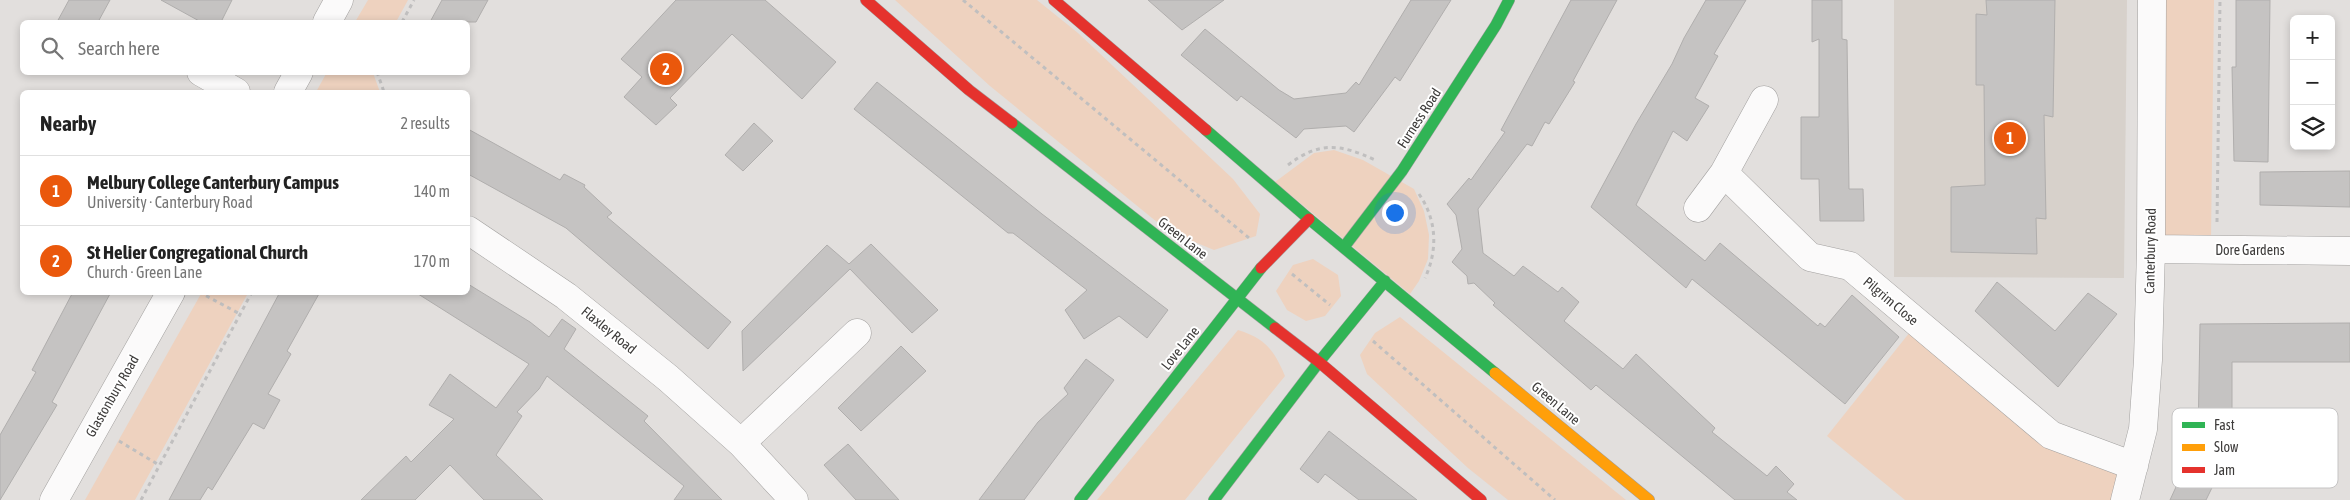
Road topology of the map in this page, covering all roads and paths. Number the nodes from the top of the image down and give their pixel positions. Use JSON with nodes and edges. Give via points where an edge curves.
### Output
{"nodes":[{"id":1,"x":340,"y":0,"type":"edge"},
{"id":2,"x":414,"y":0,"type":"edge"},
{"id":3,"x":866,"y":0,"type":"edge"},
{"id":4,"x":1054,"y":0,"type":"edge"},
{"id":5,"x":1509,"y":0,"type":"edge"},
{"id":6,"x":2152,"y":0,"type":"edge"},
{"id":7,"x":2220,"y":0,"type":"edge"},
{"id":8,"x":328,"y":20,"type":"edge"},
{"id":9,"x":403,"y":20,"type":"edge"},
{"id":10,"x":206,"y":75,"type":"edge"},
{"id":11,"x":297,"y":75,"type":"edge"},
{"id":12,"x":378,"y":75,"type":"edge"},
{"id":13,"x":232,"y":90,"type":"edge"},
{"id":14,"x":289,"y":90,"type":"edge"},
{"id":15,"x":383,"y":90,"type":"edge"},
{"id":16,"x":1764,"y":100,"type":"dead end"},
{"id":17,"x":1724,"y":173,"type":"junction"},
{"id":18,"x":1698,"y":208,"type":"dead end"},
{"id":19,"x":1309,"y":219,"type":"junction"},
{"id":20,"x":470,"y":231,"type":"edge"},
{"id":21,"x":1344,"y":247,"type":"junction"},
{"id":22,"x":2150,"y":249,"type":"junction"},
{"id":23,"x":2217,"y":250,"type":"junction"},
{"id":24,"x":2350,"y":251,"type":"edge"},
{"id":25,"x":1385,"y":281,"type":"junction"},
{"id":26,"x":169,"y":295,"type":"edge"},
{"id":27,"x":205,"y":295,"type":"edge"},
{"id":28,"x":250,"y":295,"type":"edge"},
{"id":29,"x":1238,"y":299,"type":"junction"},
{"id":30,"x":240,"y":314,"type":"junction"},
{"id":31,"x":857,"y":333,"type":"dead end"},
{"id":32,"x":1319,"y":362,"type":"junction"},
{"id":33,"x":95,"y":426,"type":"junction"},
{"id":34,"x":741,"y":442,"type":"junction"},
{"id":35,"x":159,"y":465,"type":"junction"},
{"id":36,"x":2134,"y":466,"type":"junction"},
{"id":37,"x":54,"y":500,"type":"edge"},
{"id":38,"x":140,"y":500,"type":"edge"},
{"id":39,"x":794,"y":500,"type":"edge"},
{"id":40,"x":1080,"y":500,"type":"edge"},
{"id":41,"x":1214,"y":500,"type":"edge"},
{"id":42,"x":1481,"y":500,"type":"edge"},
{"id":43,"x":1649,"y":500,"type":"edge"},
{"id":44,"x":2125,"y":500,"type":"edge"}],
"edges":[{"from":1,"to":8,"type":"street"},
{"from":2,"to":9,"type":"path"},
{"from":3,"to":29,"type":"main road","name":"Green Lane","via":[[968,90]]},
{"from":4,"to":19,"type":"main road","name":"Green Lane"},
{"from":5,"to":21,"type":"main road","name":"Furness Road","via":[[1402,171]]},
{"from":6,"to":22,"type":"street","name":"Canterbury Road"},
{"from":7,"to":23,"type":"path"},
{"from":10,"to":13,"type":"street"},
{"from":11,"to":14,"type":"street"},
{"from":12,"to":15,"type":"path"},
{"from":16,"to":17,"type":"street"},
{"from":17,"to":18,"type":"street"},
{"from":17,"to":36,"type":"street","name":"Pilgrim Close","via":[[1810,256],[1850,266],[2051,435]]},
{"from":19,"to":21,"type":"main road","name":"Green Lane"},
{"from":19,"to":29,"type":"main road","name":"Love Lane","via":[[1271,256]]},
{"from":20,"to":34,"type":"street","name":"Flaxley Road","via":[[566,296]]},
{"from":21,"to":25,"type":"main road","name":"Green Lane"},
{"from":22,"to":23,"type":"street","name":"Dore Gardens"},
{"from":22,"to":36,"type":"street","name":"Canterbury Road","via":[[2144,409]]},
{"from":23,"to":24,"type":"street","name":"Dore Gardens"},
{"from":25,"to":32,"type":"main road"},
{"from":25,"to":43,"type":"main road","name":"Green Lane"},
{"from":26,"to":33,"type":"street","name":"Glastonbury Road"},
{"from":27,"to":30,"type":"path"},
{"from":28,"to":30,"type":"path"},
{"from":29,"to":32,"type":"main road","name":"Green Lane"},
{"from":29,"to":40,"type":"main road","name":"Love Lane"},
{"from":30,"to":35,"type":"path"},
{"from":31,"to":34,"type":"street"},
{"from":32,"to":41,"type":"main road"},
{"from":32,"to":42,"type":"main road","name":"Green Lane"},
{"from":33,"to":35,"type":"path"},
{"from":33,"to":37,"type":"street","name":"Glastonbury Road"},
{"from":34,"to":39,"type":"street","name":"Flaxley Road"},
{"from":35,"to":38,"type":"path"},
{"from":36,"to":44,"type":"street","name":"Canterbury Road"}]}
